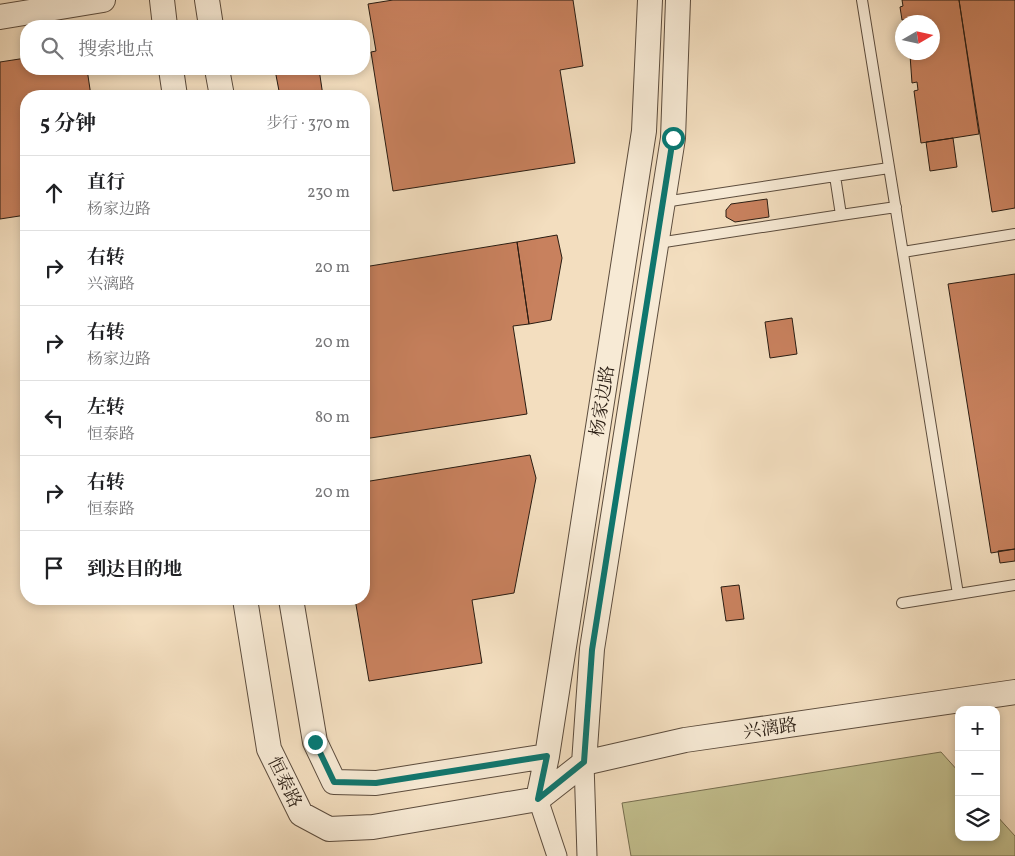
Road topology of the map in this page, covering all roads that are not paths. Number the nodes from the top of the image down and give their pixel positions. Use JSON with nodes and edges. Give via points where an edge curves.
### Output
{"nodes":[{"id":1,"x":103,"y":0,"type":"edge"},
{"id":2,"x":162,"y":0,"type":"edge"},
{"id":3,"x":207,"y":0,"type":"edge"},
{"id":4,"x":650,"y":0,"type":"edge"},
{"id":5,"x":678,"y":0,"type":"edge"},
{"id":6,"x":862,"y":0,"type":"edge"},
{"id":7,"x":0,"y":17,"type":"edge"},
{"id":8,"x":164,"y":20,"type":"edge"},
{"id":9,"x":210,"y":20,"type":"edge"},
{"id":10,"x":172,"y":75,"type":"edge"},
{"id":11,"x":218,"y":75,"type":"edge"},
{"id":12,"x":174,"y":90,"type":"edge"},
{"id":13,"x":221,"y":90,"type":"edge"},
{"id":14,"x":889,"y":168,"type":"junction"},
{"id":15,"x":835,"y":176,"type":"junction"},
{"id":16,"x":664,"y":202,"type":"junction"},
{"id":17,"x":896,"y":207,"type":"junction"},
{"id":18,"x":841,"y":215,"type":"junction"},
{"id":19,"x":1015,"y":234,"type":"edge"},
{"id":20,"x":658,"y":242,"type":"junction"},
{"id":21,"x":903,"y":252,"type":"junction"},
{"id":22,"x":1015,"y":585,"type":"edge"},
{"id":23,"x":958,"y":594,"type":"junction"},
{"id":24,"x":902,"y":603,"type":"dead end"},
{"id":25,"x":246,"y":605,"type":"edge"},
{"id":26,"x":292,"y":605,"type":"edge"},
{"id":27,"x":1015,"y":692,"type":"edge"},
{"id":28,"x":547,"y":756,"type":"junction"},
{"id":29,"x":584,"y":762,"type":"junction"},
{"id":30,"x":538,"y":799,"type":"junction"},
{"id":31,"x":558,"y":856,"type":"edge"},
{"id":32,"x":587,"y":856,"type":"edge"}],
"edges":[{"from":1,"to":7,"type":"street"},
{"from":2,"to":8,"type":"street"},
{"from":3,"to":9,"type":"street"},
{"from":4,"to":28,"type":"street","name":"杨家边路","via":[[644,131]]},
{"from":5,"to":16,"type":"street","name":"杨家边路","via":[[673,138]]},
{"from":6,"to":14,"type":"lane"},
{"from":10,"to":12,"type":"street"},
{"from":11,"to":13,"type":"street"},
{"from":14,"to":15,"type":"lane"},
{"from":14,"to":17,"type":"lane"},
{"from":15,"to":16,"type":"lane"},
{"from":15,"to":18,"type":"lane"},
{"from":16,"to":20,"type":"street","name":"杨家边路"},
{"from":17,"to":18,"type":"lane"},
{"from":17,"to":21,"type":"lane"},
{"from":18,"to":20,"type":"lane"},
{"from":19,"to":21,"type":"lane"},
{"from":20,"to":29,"type":"street","name":"杨家边路","via":[[592,650]]},
{"from":21,"to":23,"type":"lane"},
{"from":22,"to":23,"type":"lane"},
{"from":23,"to":24,"type":"lane"},
{"from":25,"to":30,"type":"street","name":"恒泰路","via":[[269,749],[301,814],[328,829],[364,827]]},
{"from":26,"to":28,"type":"street","via":[[315,742],[334,782],[376,783]]},
{"from":27,"to":29,"type":"street","name":"兴漓路","via":[[685,740]]},
{"from":28,"to":30,"type":"street","name":"杨家边路"},
{"from":29,"to":30,"type":"street","name":"兴漓路"},
{"from":29,"to":32,"type":"street"},
{"from":30,"to":31,"type":"street"}]}
